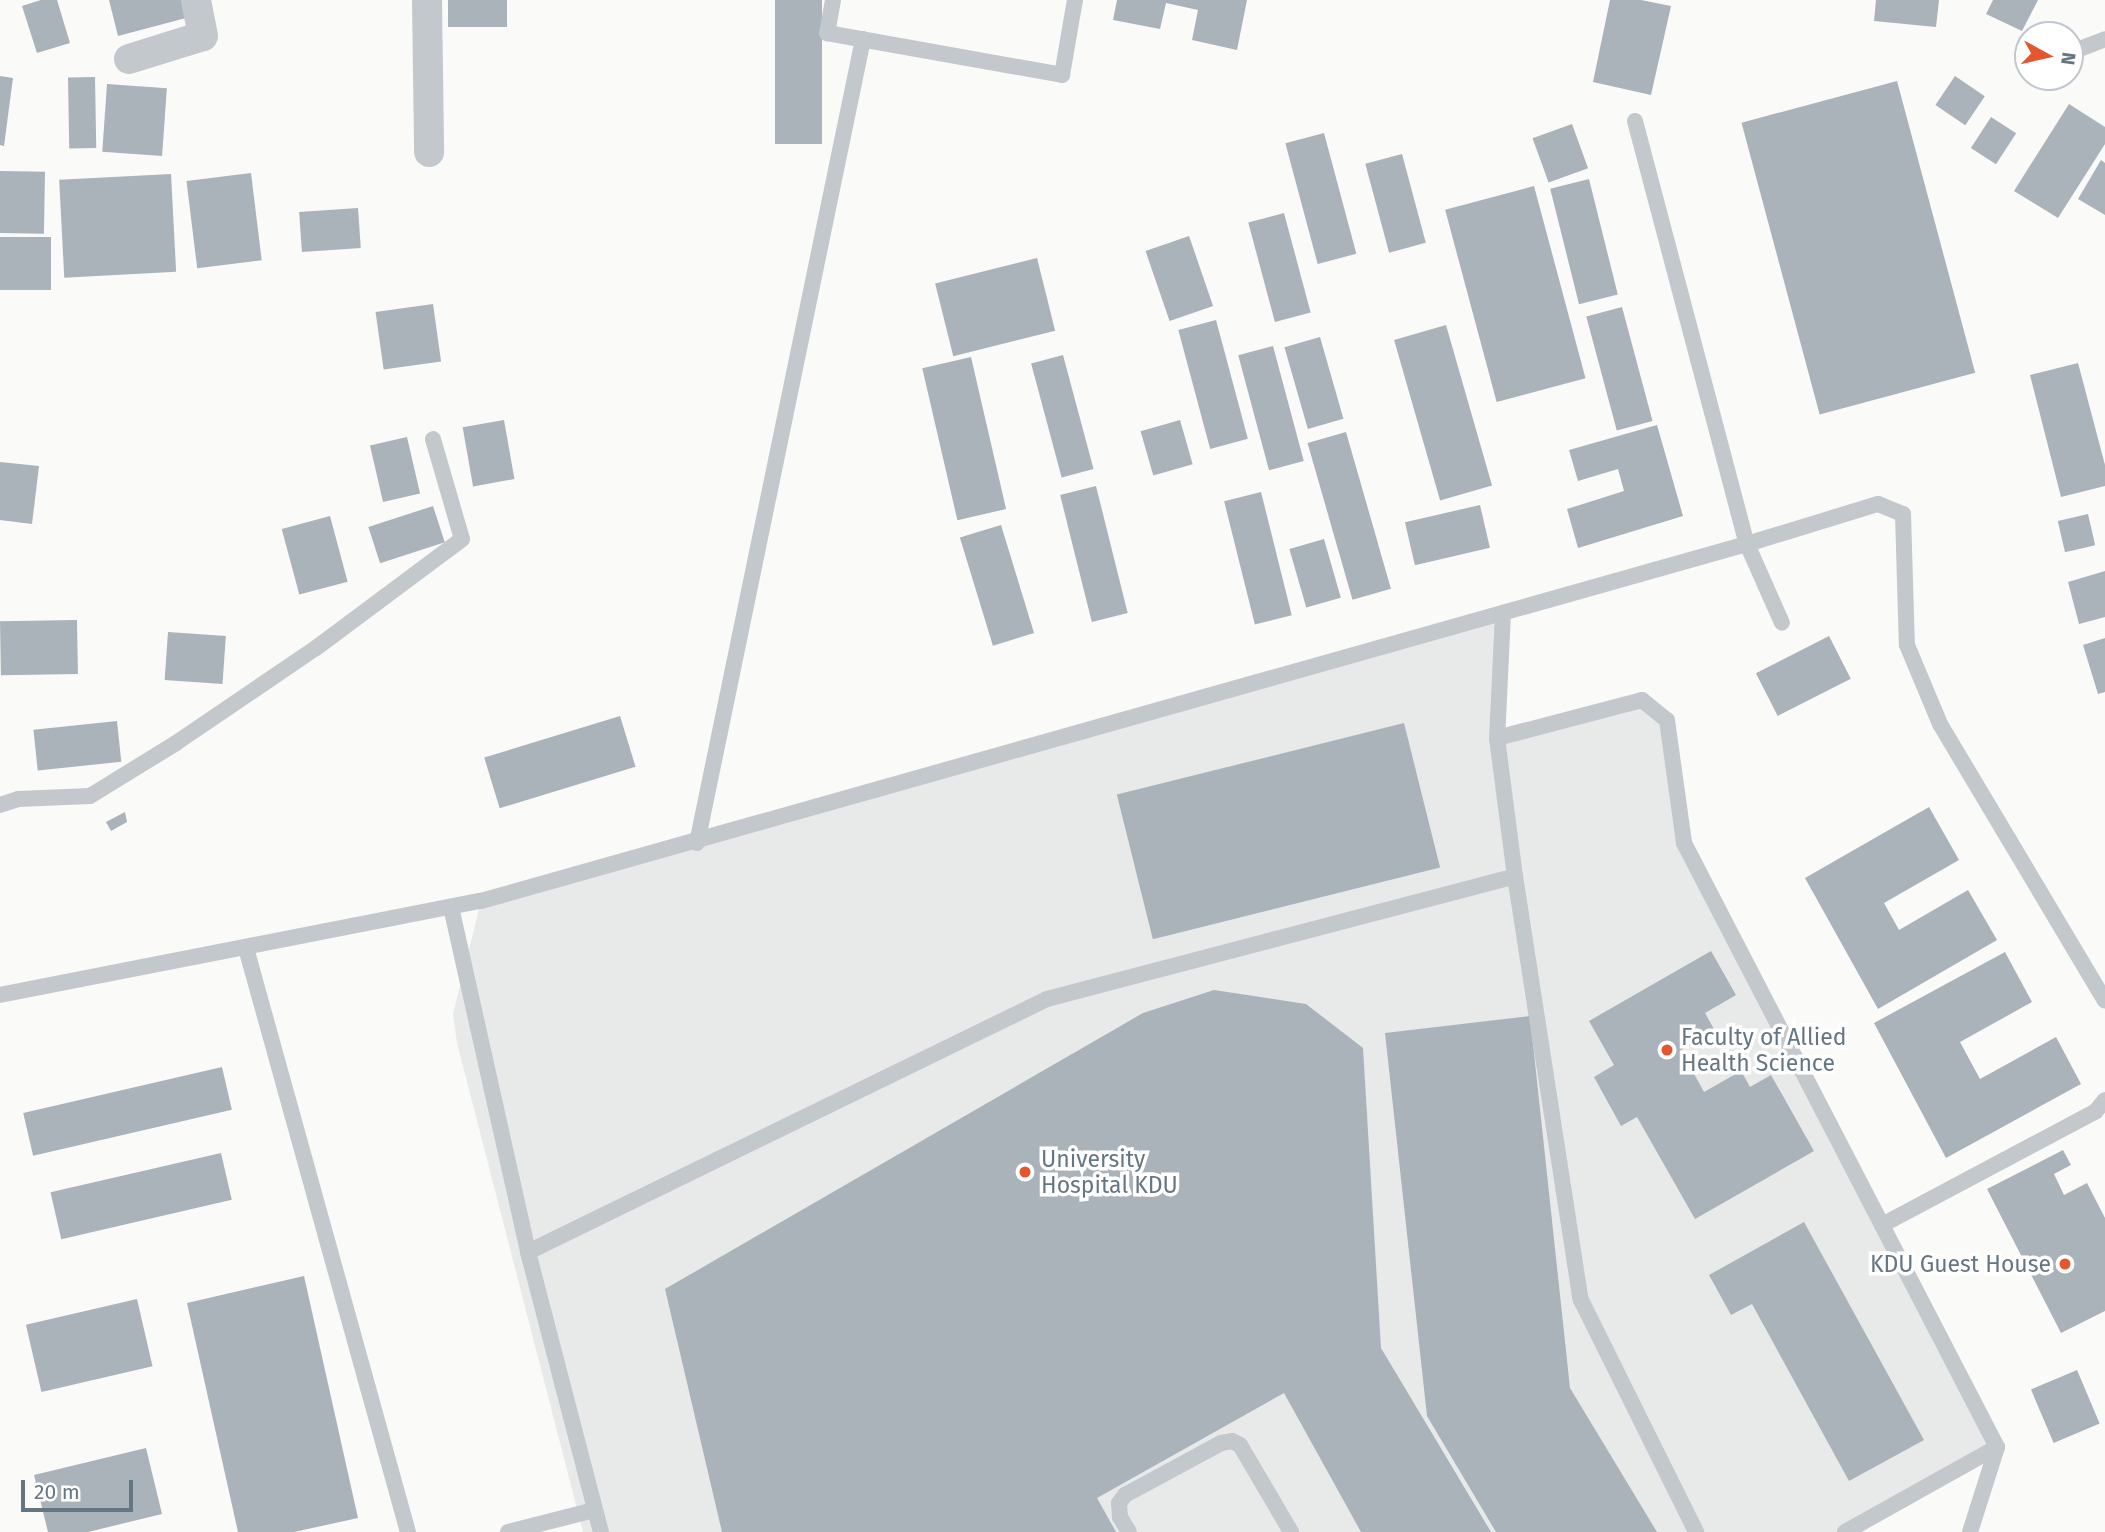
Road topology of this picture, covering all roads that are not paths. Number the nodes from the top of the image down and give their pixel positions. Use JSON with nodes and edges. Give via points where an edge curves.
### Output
{"nodes":[{"id":1,"x":196,"y":0,"type":"edge"},
{"id":2,"x":427,"y":0,"type":"edge"},
{"id":3,"x":833,"y":0,"type":"edge"},
{"id":4,"x":1075,"y":0,"type":"edge"},
{"id":5,"x":863,"y":39,"type":"junction"},
{"id":6,"x":2105,"y":39,"type":"edge"},
{"id":7,"x":2084,"y":47,"type":"edge"},
{"id":8,"x":129,"y":59,"type":"dead end"},
{"id":9,"x":1634,"y":121,"type":"dead end"},
{"id":10,"x":429,"y":152,"type":"dead end"},
{"id":11,"x":433,"y":439,"type":"dead end"},
{"id":12,"x":1747,"y":544,"type":"junction"},
{"id":13,"x":1503,"y":613,"type":"junction"},
{"id":14,"x":1782,"y":622,"type":"dead end"},
{"id":15,"x":1497,"y":738,"type":"junction"},
{"id":16,"x":0,"y":805,"type":"edge"},
{"id":17,"x":696,"y":843,"type":"junction"},
{"id":18,"x":1515,"y":876,"type":"junction"},
{"id":19,"x":451,"y":907,"type":"junction"},
{"id":20,"x":246,"y":948,"type":"junction"},
{"id":21,"x":0,"y":995,"type":"edge"},
{"id":22,"x":2105,"y":1001,"type":"edge"},
{"id":23,"x":2105,"y":1100,"type":"edge"},
{"id":24,"x":1882,"y":1225,"type":"junction"},
{"id":25,"x":528,"y":1252,"type":"junction"},
{"id":26,"x":1997,"y":1447,"type":"junction"},
{"id":27,"x":594,"y":1510,"type":"junction"},
{"id":28,"x":517,"y":1531,"type":"edge"},
{"id":29,"x":408,"y":1532,"type":"edge"},
{"id":30,"x":601,"y":1532,"type":"edge"},
{"id":31,"x":1129,"y":1532,"type":"edge"},
{"id":32,"x":1291,"y":1532,"type":"edge"},
{"id":33,"x":1696,"y":1532,"type":"edge"},
{"id":34,"x":1845,"y":1532,"type":"edge"},
{"id":35,"x":1970,"y":1532,"type":"edge"}],
"edges":[{"from":1,"to":8,"type":"street","via":[[203,36]]},
{"from":2,"to":10,"type":"street"},
{"from":3,"to":5,"type":"lane","via":[[827,33]]},
{"from":4,"to":5,"type":"lane","via":[[1062,75]]},
{"from":5,"to":17,"type":"lane"},
{"from":6,"to":7,"type":"lane"},
{"from":9,"to":12,"type":"lane"},
{"from":11,"to":16,"type":"lane","via":[[462,539],[316,648],[90,796],[18,799]]},
{"from":12,"to":13,"type":"lane"},
{"from":12,"to":14,"type":"lane"},
{"from":12,"to":22,"type":"lane","via":[[1878,503],[1903,514],[1907,645],[1940,724]]},
{"from":13,"to":15,"type":"lane"},
{"from":13,"to":17,"type":"lane"},
{"from":15,"to":18,"type":"lane"},
{"from":15,"to":24,"type":"lane","via":[[1642,700],[1667,720],[1684,843]]},
{"from":17,"to":19,"type":"lane"},
{"from":18,"to":25,"type":"lane","via":[[1047,999]]},
{"from":18,"to":33,"type":"lane","via":[[1581,1300]]},
{"from":19,"to":20,"type":"lane"},
{"from":19,"to":25,"type":"lane"},
{"from":20,"to":21,"type":"lane"},
{"from":20,"to":29,"type":"lane"},
{"from":23,"to":24,"type":"lane","via":[[2096,1111]]},
{"from":24,"to":26,"type":"lane"},
{"from":25,"to":27,"type":"lane"},
{"from":26,"to":34,"type":"lane"},
{"from":26,"to":35,"type":"lane"},
{"from":27,"to":28,"type":"lane"},
{"from":27,"to":30,"type":"lane"},
{"from":31,"to":32,"type":"lane","via":[[1120,1517],[1119,1503],[1125,1495],[1232,1441],[1240,1445]]}]}
